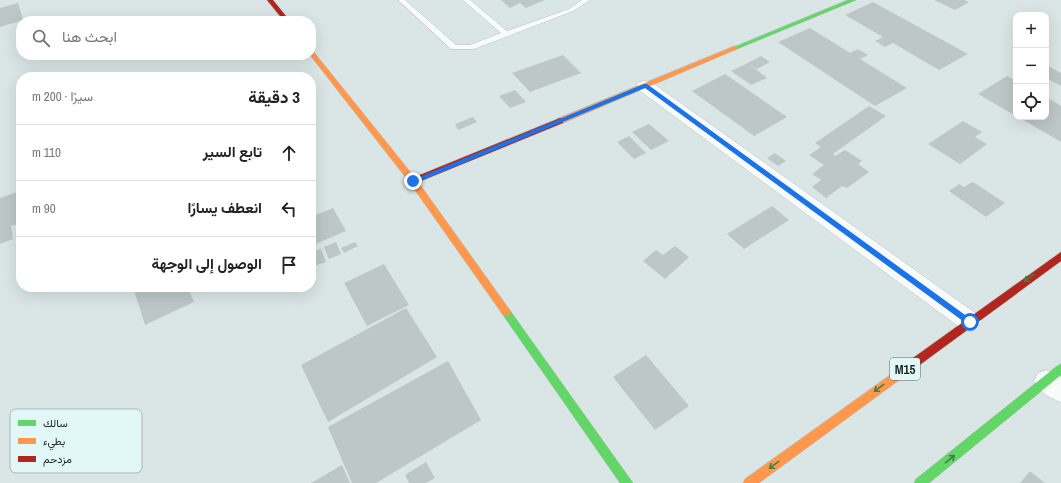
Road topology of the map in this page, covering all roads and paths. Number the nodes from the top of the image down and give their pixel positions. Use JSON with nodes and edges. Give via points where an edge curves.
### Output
{"nodes":[{"id":1,"x":270,"y":0,"type":"edge"},
{"id":2,"x":402,"y":0,"type":"edge"},
{"id":3,"x":466,"y":0,"type":"edge"},
{"id":4,"x":586,"y":0,"type":"edge"},
{"id":5,"x":853,"y":0,"type":"edge"},
{"id":6,"x":283,"y":16,"type":"edge"},
{"id":7,"x":506,"y":34,"type":"junction"},
{"id":8,"x":316,"y":58,"type":"edge"},
{"id":9,"x":645,"y":86,"type":"junction"},
{"id":10,"x":413,"y":181,"type":"junction"},
{"id":11,"x":1061,"y":256,"type":"edge"},
{"id":12,"x":970,"y":322,"type":"junction"},
{"id":13,"x":1056,"y":380,"type":"edge"},
{"id":14,"x":627,"y":483,"type":"edge"},
{"id":15,"x":749,"y":483,"type":"edge"},
{"id":16,"x":920,"y":483,"type":"edge"}],
"edges":[{"from":1,"to":6,"type":"main road"},
{"from":2,"to":7,"type":"lane","via":[[454,47],[471,47]]},
{"from":3,"to":7,"type":"lane"},
{"from":4,"to":7,"type":"lane","via":[[571,10]]},
{"from":5,"to":9,"type":"main road"},
{"from":8,"to":10,"type":"main road"},
{"from":9,"to":10,"type":"main road"},
{"from":9,"to":12,"type":"street"},
{"from":10,"to":14,"type":"main road"},
{"from":11,"to":12,"type":"main road","number":"M15","one_way":true},
{"from":12,"to":15,"type":"main road","number":"M15","one_way":true},
{"from":16,"to":13,"type":"main road","one_way":true}]}
